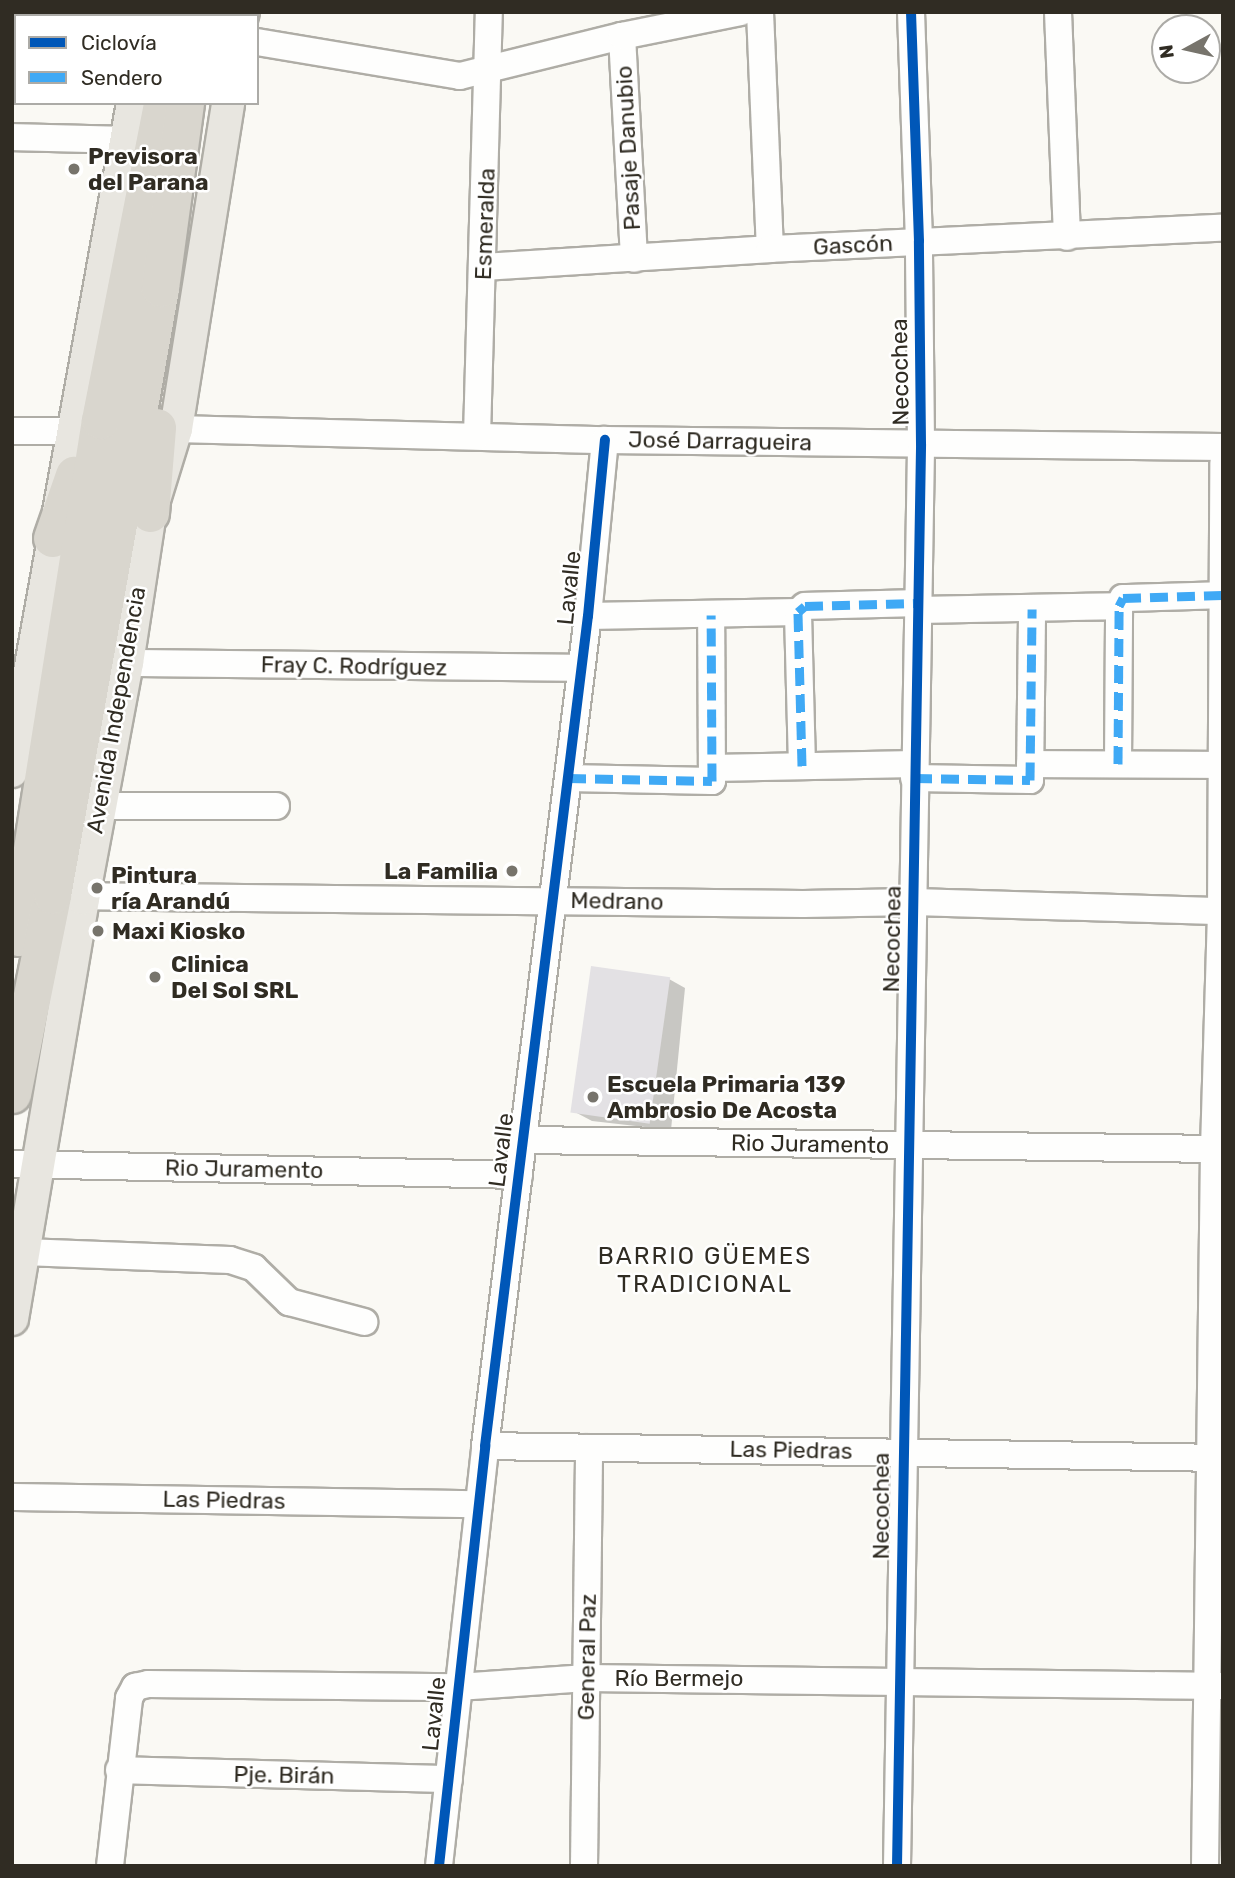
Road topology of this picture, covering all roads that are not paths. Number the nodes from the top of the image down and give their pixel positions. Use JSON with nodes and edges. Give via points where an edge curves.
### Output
{"nodes":[{"id":1,"x":489,"y":12,"type":"edge"},
{"id":2,"x":741,"y":12,"type":"edge"},
{"id":3,"x":760,"y":12,"type":"edge"},
{"id":4,"x":911,"y":12,"type":"edge"},
{"id":5,"x":1058,"y":12,"type":"edge"},
{"id":6,"x":694,"y":17,"type":"edge"},
{"id":7,"x":622,"y":36,"type":"junction"},
{"id":8,"x":259,"y":42,"type":"edge"},
{"id":9,"x":489,"y":67,"type":"junction"},
{"id":10,"x":133,"y":105,"type":"edge"},
{"id":11,"x":162,"y":105,"type":"edge"},
{"id":12,"x":185,"y":105,"type":"edge"},
{"id":13,"x":228,"y":105,"type":"edge"},
{"id":14,"x":12,"y":137,"type":"edge"},
{"id":15,"x":126,"y":140,"type":"junction"},
{"id":16,"x":1223,"y":228,"type":"edge"},
{"id":17,"x":1067,"y":237,"type":"junction"},
{"id":18,"x":919,"y":242,"type":"junction"},
{"id":19,"x":770,"y":249,"type":"junction"},
{"id":20,"x":634,"y":259,"type":"junction"},
{"id":21,"x":484,"y":267,"type":"junction"},
{"id":22,"x":160,"y":288,"type":"junction"},
{"id":23,"x":121,"y":312,"type":"junction"},
{"id":24,"x":176,"y":429,"type":"junction"},
{"id":25,"x":12,"y":431,"type":"edge"},
{"id":26,"x":73,"y":431,"type":"junction"},
{"id":27,"x":477,"y":436,"type":"junction"},
{"id":28,"x":605,"y":440,"type":"junction"},
{"id":29,"x":921,"y":444,"type":"junction"},
{"id":30,"x":1223,"y":447,"type":"edge"},
{"id":31,"x":1223,"y":463,"type":"edge"},
{"id":32,"x":150,"y":513,"type":"junction"},
{"id":33,"x":52,"y":538,"type":"junction"},
{"id":34,"x":1222,"y":595,"type":"edge"},
{"id":35,"x":1222,"y":600,"type":"edge"},
{"id":36,"x":917,"y":606,"type":"junction"},
{"id":37,"x":1119,"y":606,"type":"junction"},
{"id":38,"x":1031,"y":609,"type":"junction"},
{"id":39,"x":798,"y":612,"type":"junction"},
{"id":40,"x":711,"y":615,"type":"junction"},
{"id":41,"x":588,"y":616,"type":"junction"},
{"id":42,"x":127,"y":663,"type":"junction"},
{"id":43,"x":581,"y":668,"type":"junction"},
{"id":44,"x":1030,"y":764,"type":"junction"},
{"id":45,"x":1118,"y":764,"type":"junction"},
{"id":46,"x":1223,"y":765,"type":"edge"},
{"id":47,"x":802,"y":766,"type":"junction"},
{"id":48,"x":712,"y":768,"type":"junction"},
{"id":49,"x":12,"y":771,"type":"edge"},
{"id":50,"x":914,"y":771,"type":"junction"},
{"id":51,"x":568,"y":778,"type":"junction"},
{"id":52,"x":100,"y":806,"type":"junction"},
{"id":53,"x":276,"y":806,"type":"dead end"},
{"id":54,"x":43,"y":895,"type":"edge"},
{"id":55,"x":551,"y":900,"type":"junction"},
{"id":56,"x":914,"y":902,"type":"junction"},
{"id":57,"x":1222,"y":911,"type":"edge"},
{"id":58,"x":12,"y":969,"type":"edge"},
{"id":59,"x":12,"y":1094,"type":"edge"},
{"id":60,"x":523,"y":1140,"type":"junction"},
{"id":61,"x":909,"y":1145,"type":"junction"},
{"id":62,"x":1219,"y":1149,"type":"edge"},
{"id":63,"x":26,"y":1164,"type":"edge"},
{"id":64,"x":519,"y":1175,"type":"junction"},
{"id":65,"x":24,"y":1252,"type":"junction"},
{"id":66,"x":12,"y":1319,"type":"edge"},
{"id":67,"x":365,"y":1322,"type":"dead end"},
{"id":68,"x":485,"y":1446,"type":"junction"},
{"id":69,"x":589,"y":1448,"type":"junction"},
{"id":70,"x":902,"y":1452,"type":"junction"},
{"id":71,"x":1216,"y":1458,"type":"edge"},
{"id":72,"x":12,"y":1497,"type":"edge"},
{"id":73,"x":478,"y":1504,"type":"junction"},
{"id":74,"x":587,"y":1678,"type":"junction"},
{"id":75,"x":901,"y":1680,"type":"junction"},
{"id":76,"x":1215,"y":1686,"type":"edge"},
{"id":77,"x":458,"y":1687,"type":"junction"},
{"id":78,"x":119,"y":1770,"type":"junction"},
{"id":79,"x":449,"y":1779,"type":"junction"},
{"id":80,"x":110,"y":1866,"type":"edge"},
{"id":81,"x":439,"y":1866,"type":"edge"},
{"id":82,"x":584,"y":1866,"type":"edge"},
{"id":83,"x":897,"y":1866,"type":"edge"},
{"id":84,"x":1205,"y":1866,"type":"edge"}],
"edges":[{"from":1,"to":9,"type":"street","name":"Esmeralda"},
{"from":2,"to":6,"type":"street"},
{"from":3,"to":19,"type":"street"},
{"from":4,"to":18,"type":"street","name":"Necochea"},
{"from":5,"to":17,"type":"street"},
{"from":6,"to":7,"type":"street"},
{"from":7,"to":9,"type":"street"},
{"from":7,"to":20,"type":"street","name":"Pasaje Danubio"},
{"from":8,"to":9,"type":"street","via":[[460,76]]},
{"from":9,"to":21,"type":"street","name":"Esmeralda"},
{"from":10,"to":15,"type":"main road"},
{"from":11,"to":23,"type":"highway","name":"Avenida Independencia"},
{"from":12,"to":22,"type":"highway","name":"Avenida Independencia"},
{"from":13,"to":24,"type":"main road","name":"Avenida Independencia"},
{"from":14,"to":15,"type":"street"},
{"from":15,"to":26,"type":"main road"},
{"from":16,"to":17,"type":"street","name":"Gascón"},
{"from":17,"to":18,"type":"street","name":"Gascón"},
{"from":18,"to":19,"type":"street","name":"Gascón"},
{"from":18,"to":29,"type":"street","name":"Necochea"},
{"from":19,"to":20,"type":"street","name":"Gascón"},
{"from":20,"to":21,"type":"street","name":"Gascón"},
{"from":21,"to":27,"type":"street","name":"Esmeralda"},
{"from":22,"to":32,"type":"highway","via":[[161,383]]},
{"from":22,"to":54,"type":"highway","name":"Avenida Independencia"},
{"from":23,"to":33,"type":"highway"},
{"from":23,"to":54,"type":"highway","name":"Avenida Independencia","via":[[100,420]]},
{"from":24,"to":27,"type":"street","name":"José Darragueira"},
{"from":24,"to":32,"type":"main road","name":"Avenida Independencia"},
{"from":25,"to":26,"type":"street"},
{"from":26,"to":33,"type":"main road"},
{"from":27,"to":28,"type":"street","name":"José Darragueira"},
{"from":28,"to":29,"type":"street","name":"José Darragueira"},
{"from":28,"to":41,"type":"street","name":"Lavalle"},
{"from":29,"to":30,"type":"street","name":"José Darragueira"},
{"from":29,"to":36,"type":"street","name":"Necochea"},
{"from":31,"to":34,"type":"street"},
{"from":32,"to":42,"type":"main road","name":"Avenida Independencia"},
{"from":33,"to":49,"type":"main road"},
{"from":34,"to":35,"type":"street"},
{"from":34,"to":37,"type":"street","via":[[1123,598]]},
{"from":35,"to":46,"type":"street"},
{"from":36,"to":38,"type":"street"},
{"from":36,"to":39,"type":"street","via":[[805,606]]},
{"from":36,"to":50,"type":"street","name":"Necochea"},
{"from":37,"to":38,"type":"street"},
{"from":37,"to":45,"type":"street"},
{"from":38,"to":44,"type":"street"},
{"from":39,"to":40,"type":"street"},
{"from":39,"to":47,"type":"street"},
{"from":40,"to":41,"type":"street"},
{"from":40,"to":48,"type":"street"},
{"from":41,"to":43,"type":"street","name":"Lavalle"},
{"from":42,"to":43,"type":"street","name":"Fray C. Rodríguez"},
{"from":42,"to":52,"type":"main road","name":"Avenida Independencia"},
{"from":43,"to":51,"type":"street","name":"Lavalle"},
{"from":44,"to":45,"type":"street"},
{"from":44,"to":50,"type":"street","via":[[1030,780]]},
{"from":45,"to":46,"type":"street"},
{"from":46,"to":57,"type":"street"},
{"from":47,"to":48,"type":"street"},
{"from":47,"to":50,"type":"street"},
{"from":48,"to":51,"type":"street","via":[[712,781]]},
{"from":50,"to":56,"type":"street","name":"Necochea"},
{"from":51,"to":55,"type":"street","name":"Lavalle"},
{"from":52,"to":53,"type":"street"},
{"from":52,"to":54,"type":"main road","name":"Avenida Independencia"},
{"from":54,"to":55,"type":"street","name":"Medrano"},
{"from":54,"to":58,"type":"highway","name":"Avenida Independencia"},
{"from":54,"to":59,"type":"highway","name":"Avenida Independencia"},
{"from":54,"to":63,"type":"main road","name":"Avenida Independencia"},
{"from":55,"to":56,"type":"street","name":"Medrano"},
{"from":55,"to":60,"type":"street","name":"Lavalle"},
{"from":56,"to":57,"type":"street","name":"Medrano"},
{"from":56,"to":61,"type":"street","name":"Necochea"},
{"from":57,"to":62,"type":"street"},
{"from":60,"to":61,"type":"street","name":"Rio Juramento"},
{"from":60,"to":64,"type":"street","name":"Lavalle"},
{"from":61,"to":62,"type":"street","name":"Rio Juramento"},
{"from":61,"to":70,"type":"street","name":"Necochea"},
{"from":62,"to":71,"type":"street"},
{"from":63,"to":64,"type":"street","name":"Rio Juramento"},
{"from":63,"to":65,"type":"main road","name":"Avenida Independencia"},
{"from":64,"to":68,"type":"street","name":"Lavalle"},
{"from":65,"to":66,"type":"main road","name":"Avenida Independencia"},
{"from":65,"to":67,"type":"street","via":[[230,1259],[254,1268],[289,1302]]},
{"from":68,"to":69,"type":"street","name":"Las Piedras"},
{"from":68,"to":73,"type":"street","name":"Lavalle"},
{"from":69,"to":70,"type":"street","name":"Las Piedras"},
{"from":69,"to":74,"type":"street","name":"General Paz"},
{"from":70,"to":71,"type":"street","name":"Las Piedras"},
{"from":70,"to":75,"type":"street","name":"Necochea"},
{"from":71,"to":76,"type":"street"},
{"from":72,"to":73,"type":"street","name":"Las Piedras"},
{"from":73,"to":77,"type":"street","name":"Lavalle"},
{"from":74,"to":75,"type":"street","name":"Río Bermejo"},
{"from":74,"to":77,"type":"street","name":"Río Bermejo"},
{"from":74,"to":82,"type":"street","name":"General Paz"},
{"from":75,"to":76,"type":"street","name":"Río Bermejo"},
{"from":75,"to":83,"type":"street","name":"Necochea"},
{"from":76,"to":84,"type":"street"},
{"from":77,"to":78,"type":"street","name":"Río Bermejo","via":[[135,1687],[129,1698]]},
{"from":77,"to":79,"type":"street","name":"Lavalle"},
{"from":78,"to":79,"type":"street","name":"Pje. Birán"},
{"from":78,"to":80,"type":"street"},
{"from":79,"to":81,"type":"street","name":"Lavalle"}]}
